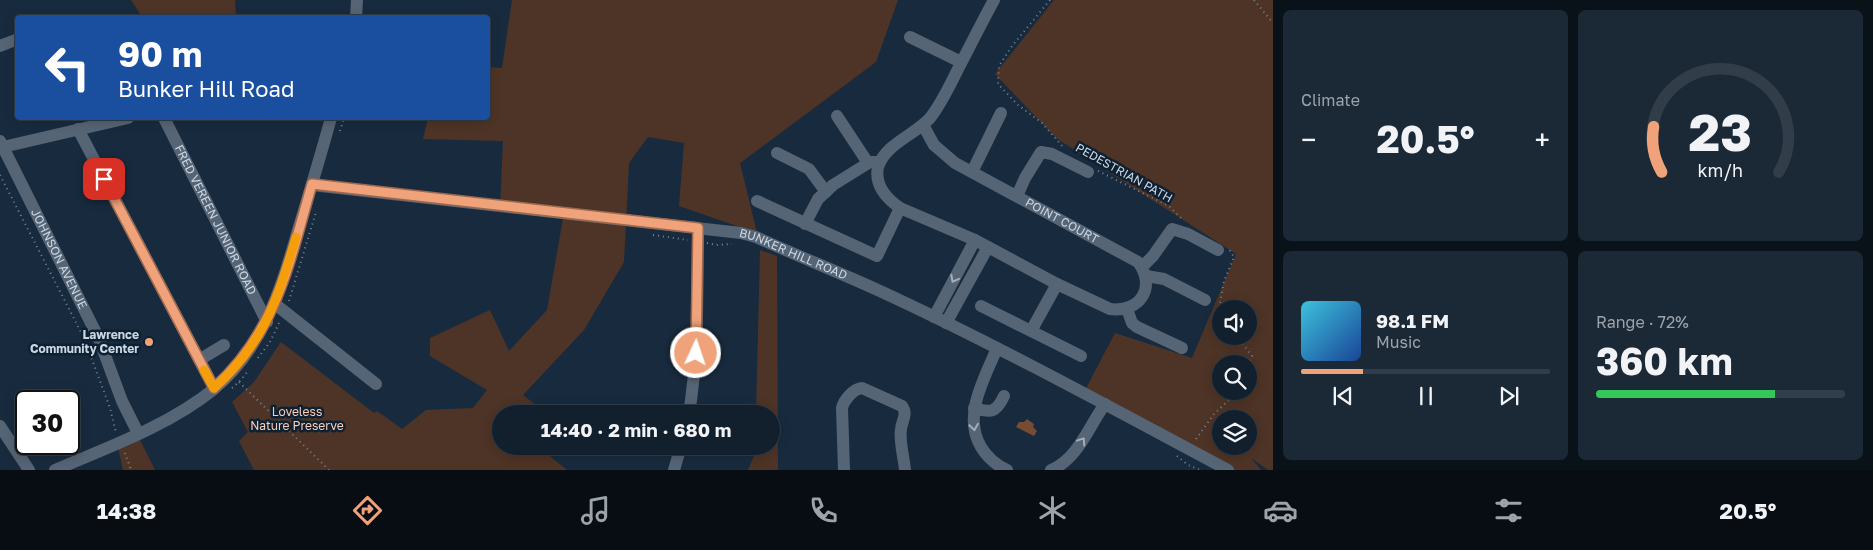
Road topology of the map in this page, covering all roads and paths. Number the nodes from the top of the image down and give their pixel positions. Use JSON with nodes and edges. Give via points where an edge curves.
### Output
{"nodes":[{"id":1,"x":357,"y":0,"type":"edge"},
{"id":2,"x":994,"y":0,"type":"edge"},
{"id":3,"x":1050,"y":0,"type":"edge"},
{"id":4,"x":1254,"y":0,"type":"edge"},
{"id":5,"x":356,"y":15,"type":"edge"},
{"id":6,"x":1273,"y":23,"type":"edge"},
{"id":7,"x":910,"y":37,"type":"dead end"},
{"id":8,"x":15,"y":40,"type":"edge"},
{"id":9,"x":0,"y":46,"type":"edge"},
{"id":10,"x":961,"y":62,"type":"junction"},
{"id":11,"x":1002,"y":113,"type":"dead end"},
{"id":12,"x":837,"y":116,"type":"dead end"},
{"id":13,"x":119,"y":120,"type":"edge"},
{"id":14,"x":165,"y":120,"type":"edge"},
{"id":15,"x":331,"y":120,"type":"edge"},
{"id":16,"x":343,"y":120,"type":"edge"},
{"id":17,"x":923,"y":125,"type":"junction"},
{"id":18,"x":78,"y":129,"type":"junction"},
{"id":19,"x":339,"y":135,"type":"dead end"},
{"id":20,"x":1,"y":144,"type":"edge"},
{"id":21,"x":1065,"y":149,"type":"dead end"},
{"id":22,"x":777,"y":153,"type":"dead end"},
{"id":23,"x":874,"y":163,"type":"junction"},
{"id":24,"x":1092,"y":171,"type":"joint"},
{"id":25,"x":972,"y":172,"type":"junction"},
{"id":26,"x":0,"y":175,"type":"edge"},
{"id":27,"x":312,"y":184,"type":"junction"},
{"id":28,"x":826,"y":192,"type":"junction"},
{"id":29,"x":1016,"y":196,"type":"junction"},
{"id":30,"x":757,"y":201,"type":"dead end"},
{"id":31,"x":318,"y":205,"type":"dead end"},
{"id":32,"x":900,"y":208,"type":"junction"},
{"id":33,"x":805,"y":224,"type":"junction"},
{"id":34,"x":1186,"y":224,"type":"dead end"},
{"id":35,"x":698,"y":228,"type":"junction"},
{"id":36,"x":645,"y":234,"type":"dead end"},
{"id":37,"x":975,"y":240,"type":"junction"},
{"id":38,"x":698,"y":242,"type":"junction"},
{"id":39,"x":736,"y":243,"type":"dead end"},
{"id":40,"x":988,"y":247,"type":"junction"},
{"id":41,"x":1224,"y":250,"type":"joint"},
{"id":42,"x":1144,"y":272,"type":"junction"},
{"id":43,"x":1057,"y":284,"type":"junction"},
{"id":44,"x":1205,"y":300,"type":"dead end"},
{"id":45,"x":1221,"y":300,"type":"edge"},
{"id":46,"x":981,"y":306,"type":"dead end"},
{"id":47,"x":280,"y":308,"type":"junction"},
{"id":48,"x":1127,"y":309,"type":"junction"},
{"id":49,"x":934,"y":317,"type":"junction"},
{"id":50,"x":267,"y":322,"type":"junction"},
{"id":51,"x":946,"y":323,"type":"junction"},
{"id":52,"x":1031,"y":331,"type":"junction"},
{"id":53,"x":224,"y":345,"type":"dead end"},
{"id":54,"x":1243,"y":345,"type":"edge"},
{"id":55,"x":997,"y":348,"type":"junction"},
{"id":56,"x":1182,"y":348,"type":"dead end"},
{"id":57,"x":1251,"y":355,"type":"edge"},
{"id":58,"x":1081,"y":356,"type":"dead end"},
{"id":59,"x":199,"y":360,"type":"junction"},
{"id":60,"x":255,"y":362,"type":"dead end"},
{"id":61,"x":250,"y":369,"type":"dead end"},
{"id":62,"x":239,"y":382,"type":"junction"},
{"id":63,"x":376,"y":384,"type":"dead end"},
{"id":64,"x":214,"y":388,"type":"junction"},
{"id":65,"x":232,"y":388,"type":"dead end"},
{"id":66,"x":1004,"y":396,"type":"dead end"},
{"id":67,"x":1230,"y":400,"type":"edge"},
{"id":68,"x":1104,"y":404,"type":"junction"},
{"id":69,"x":690,"y":405,"type":"edge"},
{"id":70,"x":974,"y":408,"type":"junction"},
{"id":71,"x":0,"y":426,"type":"edge"},
{"id":72,"x":138,"y":434,"type":"junction"},
{"id":73,"x":121,"y":449,"type":"junction"},
{"id":74,"x":1189,"y":449,"type":"junction"},
{"id":75,"x":1175,"y":454,"type":"dead end"},
{"id":76,"x":678,"y":455,"type":"edge"},
{"id":77,"x":1188,"y":465,"type":"junction"},
{"id":78,"x":1004,"y":469,"type":"edge"},
{"id":79,"x":29,"y":470,"type":"edge"},
{"id":80,"x":55,"y":470,"type":"edge"},
{"id":81,"x":131,"y":470,"type":"edge"},
{"id":82,"x":329,"y":470,"type":"edge"},
{"id":83,"x":674,"y":470,"type":"edge"},
{"id":84,"x":844,"y":470,"type":"edge"},
{"id":85,"x":905,"y":470,"type":"edge"},
{"id":86,"x":1051,"y":470,"type":"edge"},
{"id":87,"x":1200,"y":470,"type":"edge"},
{"id":88,"x":1228,"y":470,"type":"edge"}],
"edges":[{"from":1,"to":5,"type":"street"},
{"from":2,"to":10,"type":"street"},
{"from":3,"to":21,"type":"path","name":"PEDESTRIAN PATH","via":[[999,66],[998,84],[1042,123]]},
{"from":4,"to":6,"type":"path"},
{"from":7,"to":10,"type":"street"},
{"from":8,"to":9,"type":"street"},
{"from":10,"to":17,"type":"street","via":[[939,107]]},
{"from":11,"to":25,"type":"street"},
{"from":12,"to":23,"type":"street"},
{"from":13,"to":18,"type":"street"},
{"from":14,"to":50,"type":"street","name":"FRED VEREEN JUNIOR ROAD"},
{"from":15,"to":27,"type":"street"},
{"from":16,"to":19,"type":"path"},
{"from":17,"to":23,"type":"street"},
{"from":17,"to":25,"type":"street","name":"POINT COURT","via":[[944,155]]},
{"from":18,"to":20,"type":"street"},
{"from":18,"to":59,"type":"street"},
{"from":20,"to":72,"type":"street","name":"JOHNSON AVENUE","via":[[99,339]]},
{"from":22,"to":28,"type":"street","via":[[809,169]]},
{"from":23,"to":28,"type":"street"},
{"from":23,"to":32,"type":"street","via":[[880,186],[891,202]]},
{"from":24,"to":29,"type":"street","via":[[1041,152]]},
{"from":24,"to":34,"type":"path","name":"PEDESTRIAN PATH","via":[[1169,206]]},
{"from":25,"to":29,"type":"street","name":"POINT COURT"},
{"from":26,"to":73,"type":"path","via":[[84,338],[110,408]]},
{"from":27,"to":35,"type":"street","name":"BUNKER HILL ROAD"},
{"from":27,"to":47,"type":"street","via":[[279,293]]},
{"from":28,"to":33,"type":"street","via":[[812,208]]},
{"from":29,"to":42,"type":"street","name":"POINT COURT","via":[[1133,258]]},
{"from":30,"to":33,"type":"street"},
{"from":31,"to":47,"type":"path","via":[[298,277]]},
{"from":32,"to":33,"type":"street","via":[[877,256]]},
{"from":32,"to":37,"type":"street"},
{"from":35,"to":38,"type":"street"},
{"from":35,"to":49,"type":"street","name":"BUNKER HILL ROAD","via":[[756,237]]},
{"from":36,"to":38,"type":"path"},
{"from":37,"to":40,"type":"street"},
{"from":37,"to":49,"type":"street","one_way":true},
{"from":38,"to":39,"type":"path","via":[[716,245]]},
{"from":38,"to":69,"type":"street","via":[[697,336]]},
{"from":40,"to":43,"type":"street"},
{"from":40,"to":51,"type":"street"},
{"from":41,"to":42,"type":"street","via":[[1172,229]]},
{"from":41,"to":45,"type":"path","via":[[1234,257]]},
{"from":42,"to":44,"type":"street","name":"POINT COURT"},
{"from":42,"to":48,"type":"street","via":[[1146,285],[1141,299]]},
{"from":43,"to":48,"type":"street","via":[[1110,309]]},
{"from":43,"to":52,"type":"street"},
{"from":46,"to":52,"type":"street"},
{"from":47,"to":50,"type":"street"},
{"from":47,"to":60,"type":"path","via":[[270,342]]},
{"from":47,"to":63,"type":"street"},
{"from":48,"to":56,"type":"street","via":[[1137,327]]},
{"from":49,"to":51,"type":"street","name":"BUNKER HILL ROAD"},
{"from":50,"to":64,"type":"street","via":[[242,359]]},
{"from":51,"to":55,"type":"street","name":"BUNKER HILL ROAD"},
{"from":52,"to":58,"type":"street"},
{"from":53,"to":59,"type":"street"},
{"from":54,"to":57,"type":"path"},
{"from":55,"to":68,"type":"street","name":"BUNKER HILL ROAD"},
{"from":55,"to":70,"type":"street"},
{"from":59,"to":64,"type":"street"},
{"from":61,"to":62,"type":"path"},
{"from":62,"to":65,"type":"path"},
{"from":62,"to":82,"type":"path"},
{"from":64,"to":72,"type":"street","via":[[180,412]]},
{"from":66,"to":70,"type":"street","via":[[995,410],[987,412]]},
{"from":67,"to":74,"type":"path","via":[[1214,414]]},
{"from":68,"to":74,"type":"street","name":"BUNKER HILL ROAD"},
{"from":86,"to":68,"type":"street","one_way":true,"via":[[1074,453]]},
{"from":70,"to":78,"type":"street","one_way":true,"via":[[974,432],[978,443],[992,461]]},
{"from":71,"to":79,"type":"street"},
{"from":72,"to":73,"type":"street"},
{"from":73,"to":80,"type":"street"},
{"from":73,"to":81,"type":"path"},
{"from":74,"to":77,"type":"path"},
{"from":74,"to":88,"type":"street","name":"BUNKER HILL ROAD"},
{"from":75,"to":77,"type":"path"},
{"from":76,"to":83,"type":"street"},
{"from":77,"to":87,"type":"path"},
{"from":84,"to":85,"type":"street","via":[[842,408],[854,391],[862,388],[905,410],[900,430]]}]}
